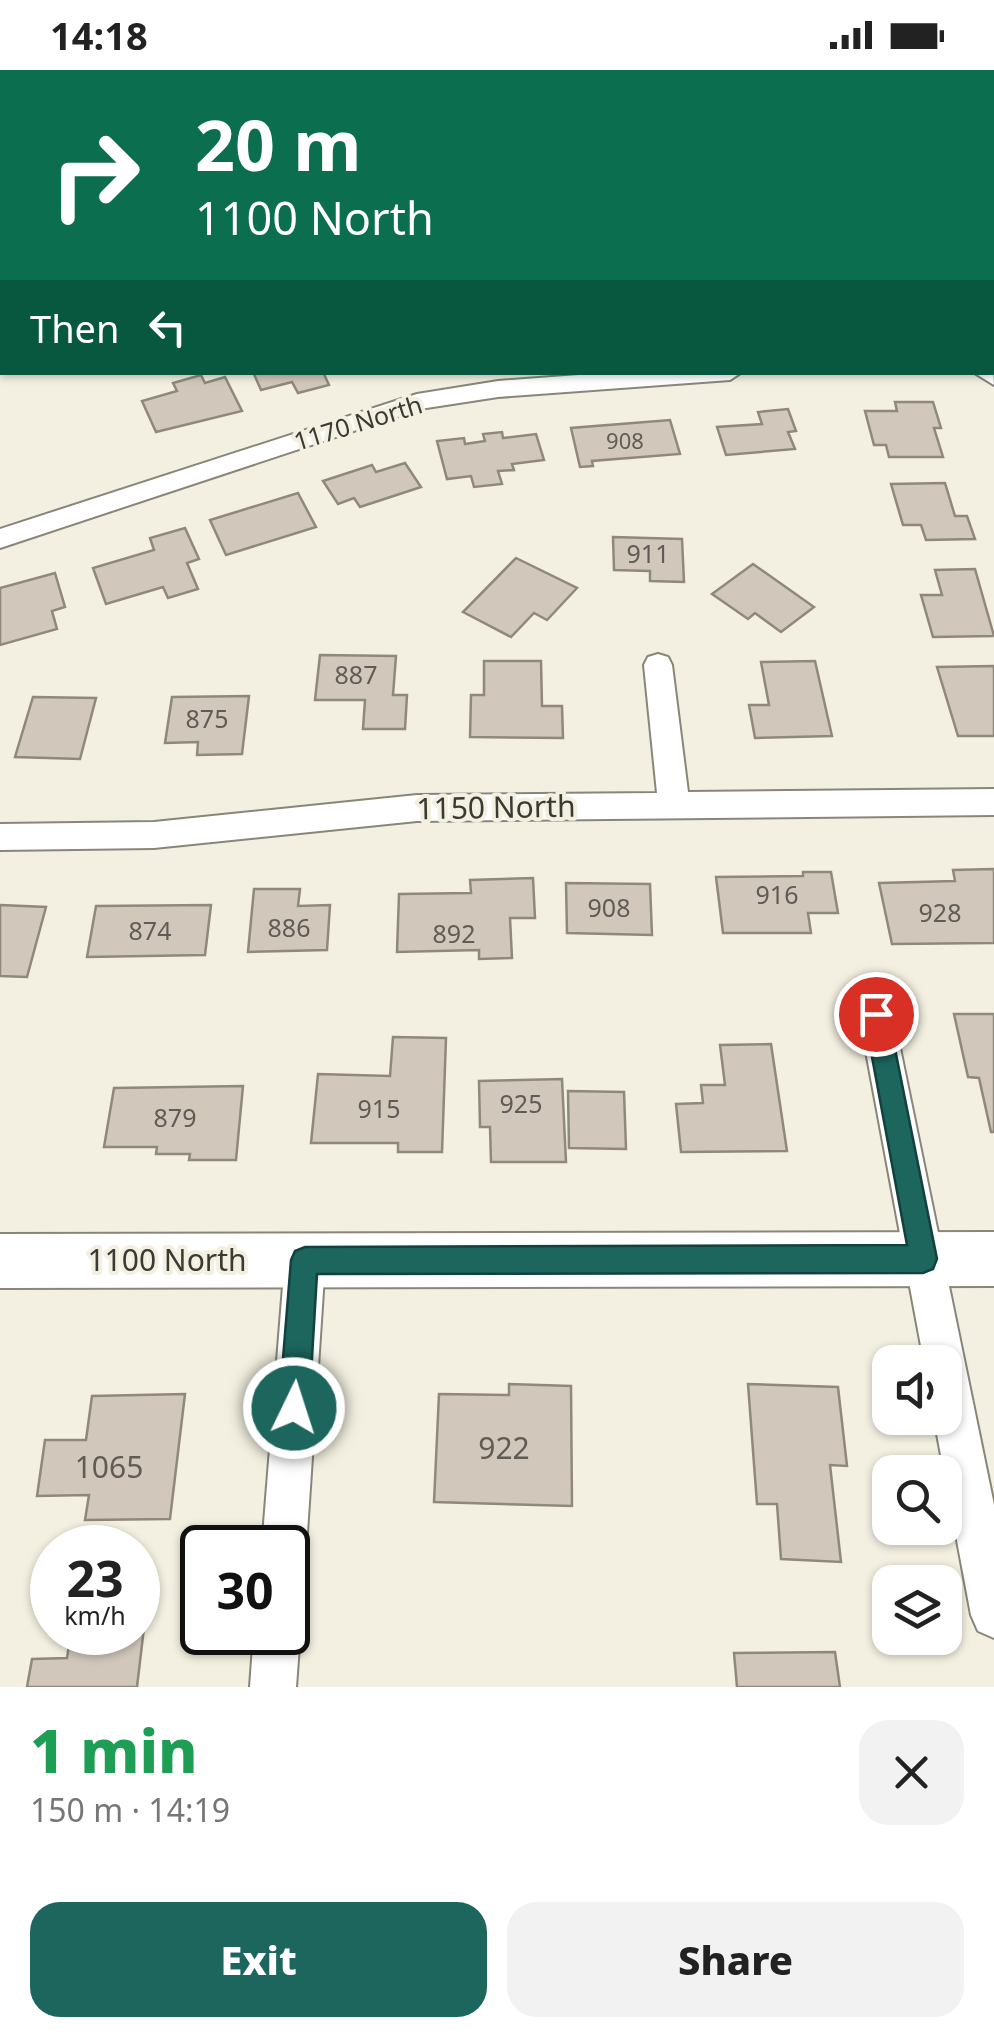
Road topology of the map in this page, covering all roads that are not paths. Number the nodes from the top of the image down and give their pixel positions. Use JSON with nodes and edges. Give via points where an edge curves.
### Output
{"nodes":[{"id":1,"x":689,"y":375,"type":"edge"},
{"id":2,"x":0,"y":539,"type":"edge"},
{"id":3,"x":658,"y":665,"type":"dead end"},
{"id":4,"x":994,"y":802,"type":"edge"},
{"id":5,"x":674,"y":806,"type":"junction"},
{"id":6,"x":0,"y":838,"type":"edge"},
{"id":7,"x":876,"y":1014,"type":"dead end"},
{"id":8,"x":923,"y":1259,"type":"junction"},
{"id":9,"x":994,"y":1259,"type":"edge"},
{"id":10,"x":305,"y":1260,"type":"junction"},
{"id":11,"x":0,"y":1262,"type":"edge"},
{"id":12,"x":941,"y":1345,"type":"edge"},
{"id":13,"x":959,"y":1435,"type":"edge"},
{"id":14,"x":286,"y":1525,"type":"edge"},
{"id":15,"x":994,"y":1615,"type":"edge"},
{"id":16,"x":275,"y":1655,"type":"edge"},
{"id":17,"x":273,"y":1687,"type":"edge"}],
"edges":[{"from":1,"to":2,"type":"street","name":"1170 North","via":[[417,402]]},
{"from":3,"to":5,"type":"street"},
{"from":4,"to":5,"type":"street","name":"1150 North"},
{"from":5,"to":6,"type":"street","name":"1150 North","via":[[417,808],[154,835]]},
{"from":7,"to":8,"type":"street"},
{"from":8,"to":9,"type":"street","name":"1100 North"},
{"from":8,"to":10,"type":"street","name":"1100 North"},
{"from":8,"to":12,"type":"street"},
{"from":10,"to":11,"type":"street","name":"1100 North"},
{"from":10,"to":14,"type":"street"},
{"from":13,"to":15,"type":"street"},
{"from":16,"to":17,"type":"street"}]}
